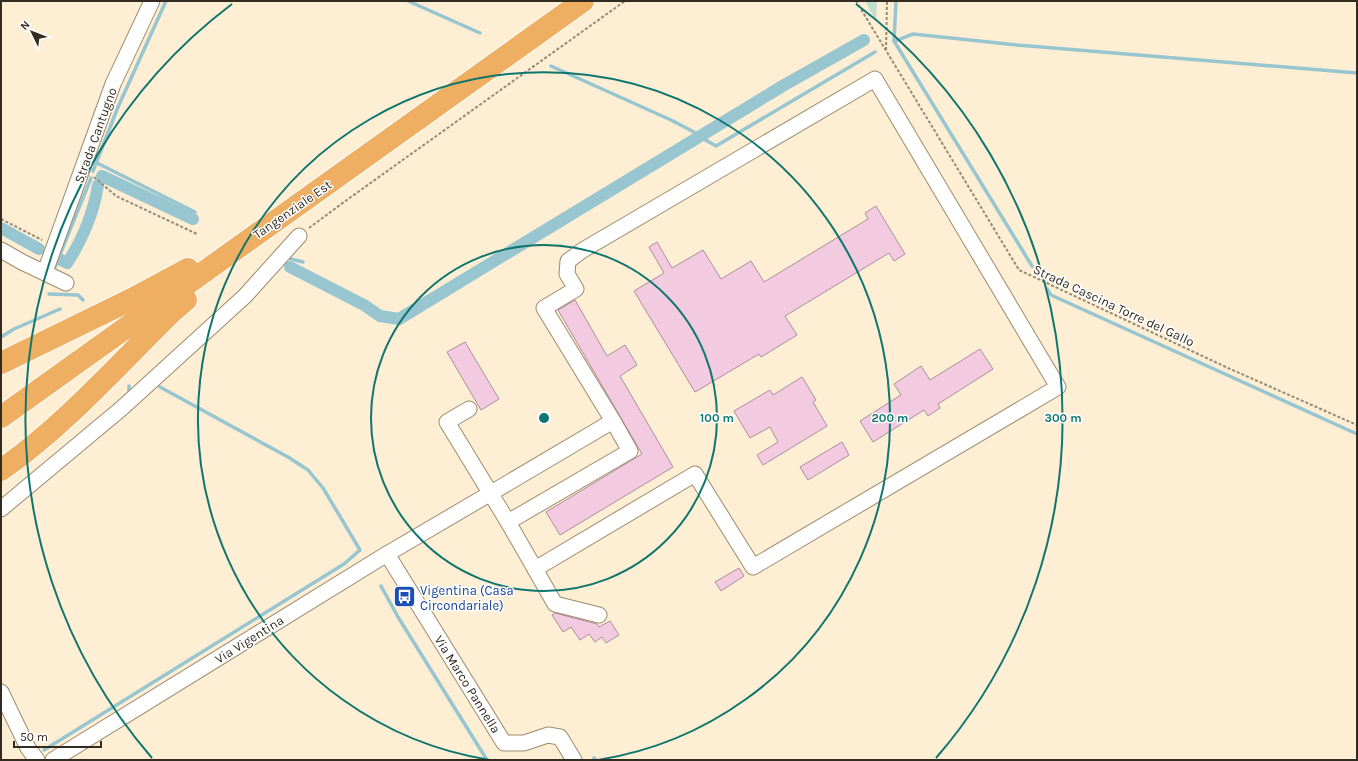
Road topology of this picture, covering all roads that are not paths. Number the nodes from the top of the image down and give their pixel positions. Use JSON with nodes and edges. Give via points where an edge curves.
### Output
{"nodes":[{"id":1,"x":152,"y":1,"type":"edge"},
{"id":2,"x":583,"y":1,"type":"edge"},
{"id":3,"x":313,"y":195,"type":"junction"},
{"id":4,"x":299,"y":236,"type":"road end"},
{"id":5,"x":1,"y":250,"type":"edge"},
{"id":6,"x":44,"y":272,"type":"junction"},
{"id":7,"x":66,"y":283,"type":"dead end"},
{"id":8,"x":1,"y":363,"type":"edge"},
{"id":9,"x":469,"y":409,"type":"dead end"},
{"id":10,"x":1,"y":417,"type":"edge"},
{"id":11,"x":613,"y":421,"type":"junction"},
{"id":12,"x":1,"y":470,"type":"edge"},
{"id":13,"x":491,"y":493,"type":"junction"},
{"id":14,"x":1,"y":510,"type":"edge"},
{"id":15,"x":508,"y":522,"type":"junction"},
{"id":16,"x":387,"y":554,"type":"junction"},
{"id":17,"x":535,"y":569,"type":"junction"},
{"id":18,"x":599,"y":614,"type":"dead end"},
{"id":19,"x":1,"y":692,"type":"edge"},
{"id":20,"x":37,"y":760,"type":"edge"},
{"id":21,"x":53,"y":760,"type":"edge"},
{"id":22,"x":574,"y":760,"type":"edge"}],
"edges":[{"from":1,"to":6,"type":"street","name":"Strada Cantugno","via":[[113,84]]},
{"from":2,"to":3,"type":"highway","name":"Tangenziale Est"},
{"from":3,"to":8,"type":"highway","via":[[263,220],[200,262],[146,292]]},
{"from":3,"to":10,"type":"highway","name":"Tangenziale Est"},
{"from":3,"to":12,"type":"highway","via":[[172,312],[80,403]]},
{"from":4,"to":14,"type":"street","via":[[245,296],[122,408]]},
{"from":5,"to":6,"type":"street"},
{"from":6,"to":7,"type":"street"},
{"from":9,"to":13,"type":"street","via":[[447,422]]},
{"from":11,"to":13,"type":"street","name":"Via Vigentina"},
{"from":11,"to":15,"type":"street","via":[[630,450]]},
{"from":11,"to":17,"type":"street","via":[[544,308],[576,288],[567,274],[568,261],[875,79],[1058,387],[754,567],[695,474]]},
{"from":13,"to":15,"type":"street"},
{"from":13,"to":16,"type":"street","name":"Via Vigentina"},
{"from":15,"to":17,"type":"street"},
{"from":16,"to":21,"type":"street","name":"Via Vigentina"},
{"from":16,"to":22,"type":"street","name":"Via Marco Pannella","via":[[504,743],[524,742],[548,735],[560,737]]},
{"from":17,"to":18,"type":"street","via":[[555,604]]},
{"from":19,"to":20,"type":"street","via":[[28,748]]}]}
